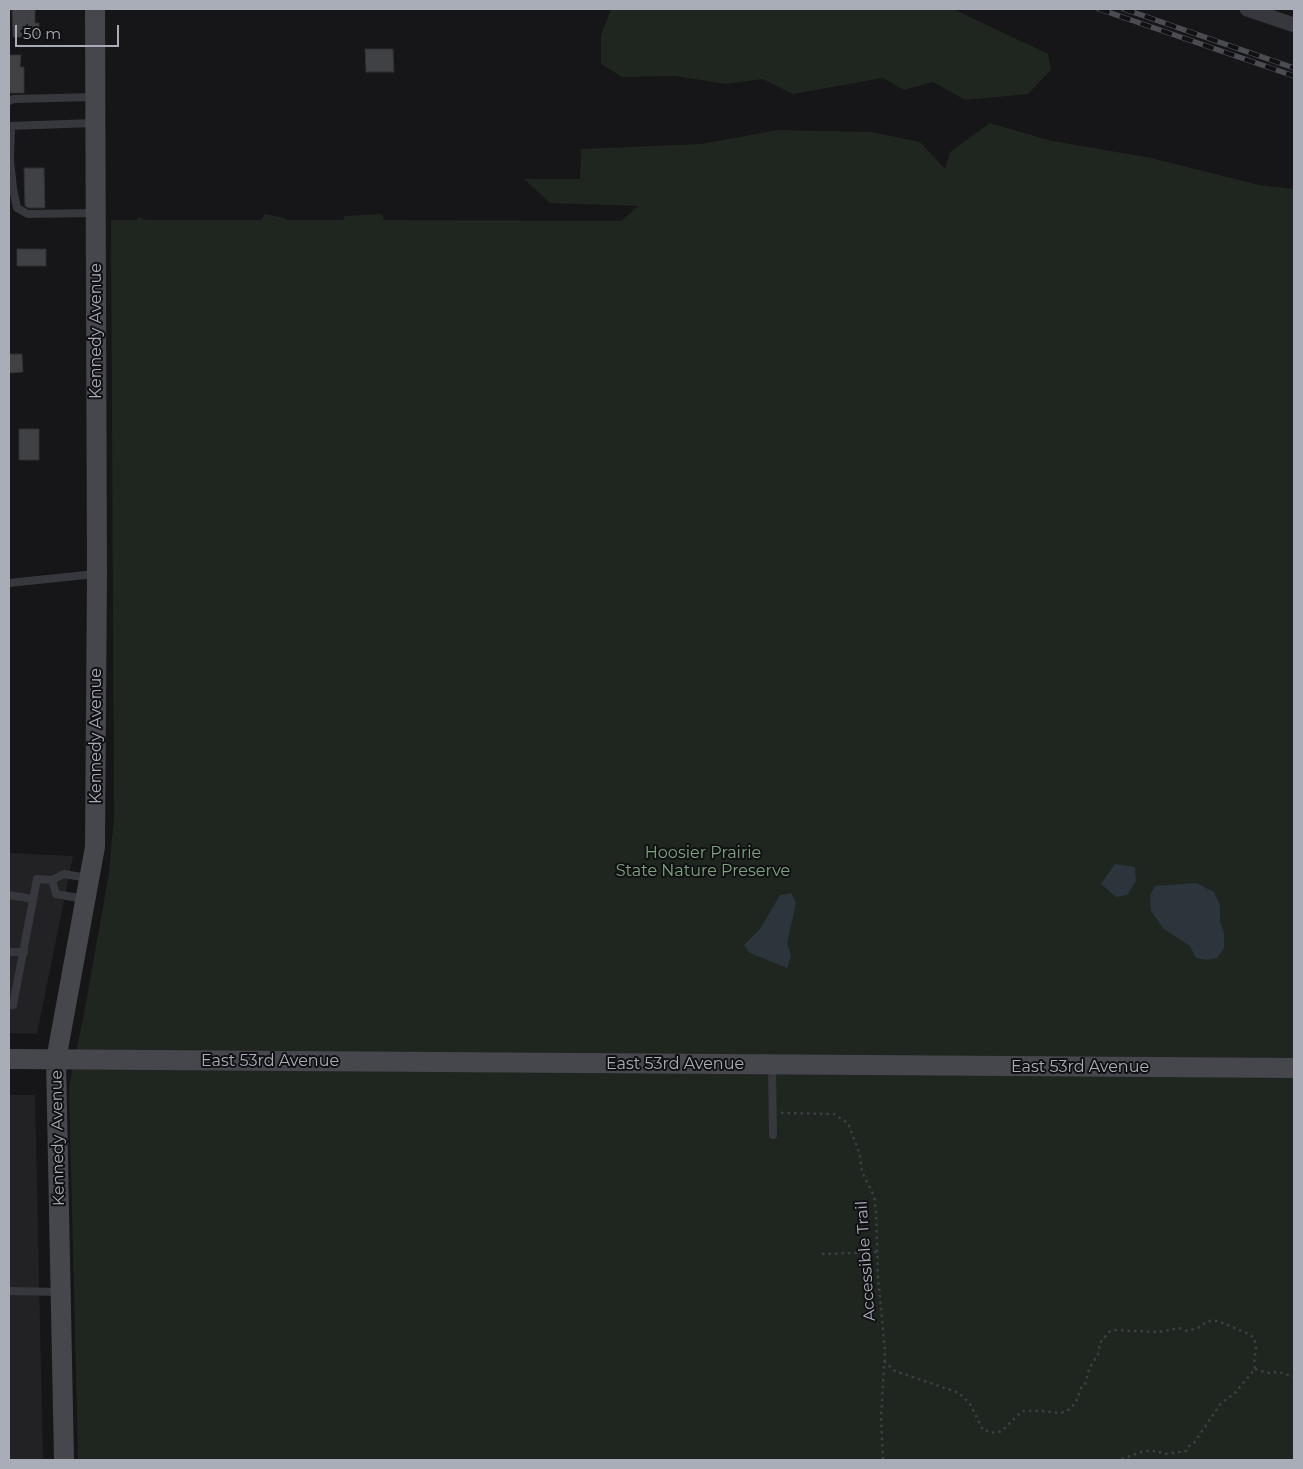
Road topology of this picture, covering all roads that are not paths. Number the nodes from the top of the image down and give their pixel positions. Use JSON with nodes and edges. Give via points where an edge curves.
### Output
{"nodes":[{"id":1,"x":95,"y":9,"type":"edge"},
{"id":2,"x":1247,"y":9,"type":"edge"},
{"id":3,"x":1294,"y":25,"type":"edge"},
{"id":4,"x":95,"y":97,"type":"junction"},
{"id":5,"x":9,"y":101,"type":"edge"},
{"id":6,"x":95,"y":123,"type":"junction"},
{"id":7,"x":10,"y":127,"type":"edge"},
{"id":8,"x":96,"y":213,"type":"junction"},
{"id":9,"x":97,"y":574,"type":"junction"},
{"id":10,"x":9,"y":583,"type":"edge"},
{"id":11,"x":90,"y":879,"type":"junction"},
{"id":12,"x":52,"y":880,"type":"junction"},
{"id":13,"x":9,"y":895,"type":"edge"},
{"id":14,"x":33,"y":899,"type":"junction"},
{"id":15,"x":86,"y":899,"type":"junction"},
{"id":16,"x":9,"y":952,"type":"edge"},
{"id":17,"x":24,"y":952,"type":"junction"},
{"id":18,"x":9,"y":1005,"type":"edge"},
{"id":19,"x":9,"y":1059,"type":"edge"},
{"id":20,"x":56,"y":1060,"type":"junction"},
{"id":21,"x":772,"y":1065,"type":"junction"},
{"id":22,"x":1294,"y":1068,"type":"edge"},
{"id":23,"x":773,"y":1135,"type":"dead end"},
{"id":24,"x":9,"y":1291,"type":"edge"},
{"id":25,"x":61,"y":1292,"type":"junction"},
{"id":26,"x":64,"y":1460,"type":"edge"}],
"edges":[{"from":1,"to":4,"type":"street","name":"Kennedy Avenue"},
{"from":2,"to":3,"type":"street"},
{"from":4,"to":5,"type":"lane"},
{"from":4,"to":6,"type":"street","name":"Kennedy Avenue"},
{"from":6,"to":7,"type":"lane"},
{"from":6,"to":8,"type":"street","name":"Kennedy Avenue"},
{"from":7,"to":8,"type":"lane","via":[[10,160],[17,208],[28,214]]},
{"from":8,"to":9,"type":"street","name":"Kennedy Avenue"},
{"from":9,"to":10,"type":"lane"},
{"from":9,"to":11,"type":"street","name":"Kennedy Avenue","via":[[96,847]]},
{"from":11,"to":12,"type":"lane","via":[[64,874]]},
{"from":11,"to":15,"type":"street","name":"Kennedy Avenue"},
{"from":12,"to":14,"type":"lane","via":[[37,879]]},
{"from":12,"to":15,"type":"lane","via":[[56,894]]},
{"from":13,"to":14,"type":"lane"},
{"from":14,"to":17,"type":"lane"},
{"from":15,"to":20,"type":"street","name":"Kennedy Avenue"},
{"from":16,"to":17,"type":"lane"},
{"from":17,"to":18,"type":"lane","via":[[13,1005]]},
{"from":19,"to":20,"type":"street","name":"East 53rd Avenue"},
{"from":20,"to":21,"type":"street","name":"East 53rd Avenue"},
{"from":20,"to":25,"type":"street","name":"Kennedy Avenue"},
{"from":21,"to":22,"type":"street","name":"East 53rd Avenue"},
{"from":21,"to":23,"type":"lane"},
{"from":24,"to":25,"type":"lane"},
{"from":25,"to":26,"type":"street","name":"Kennedy Avenue"}]}
